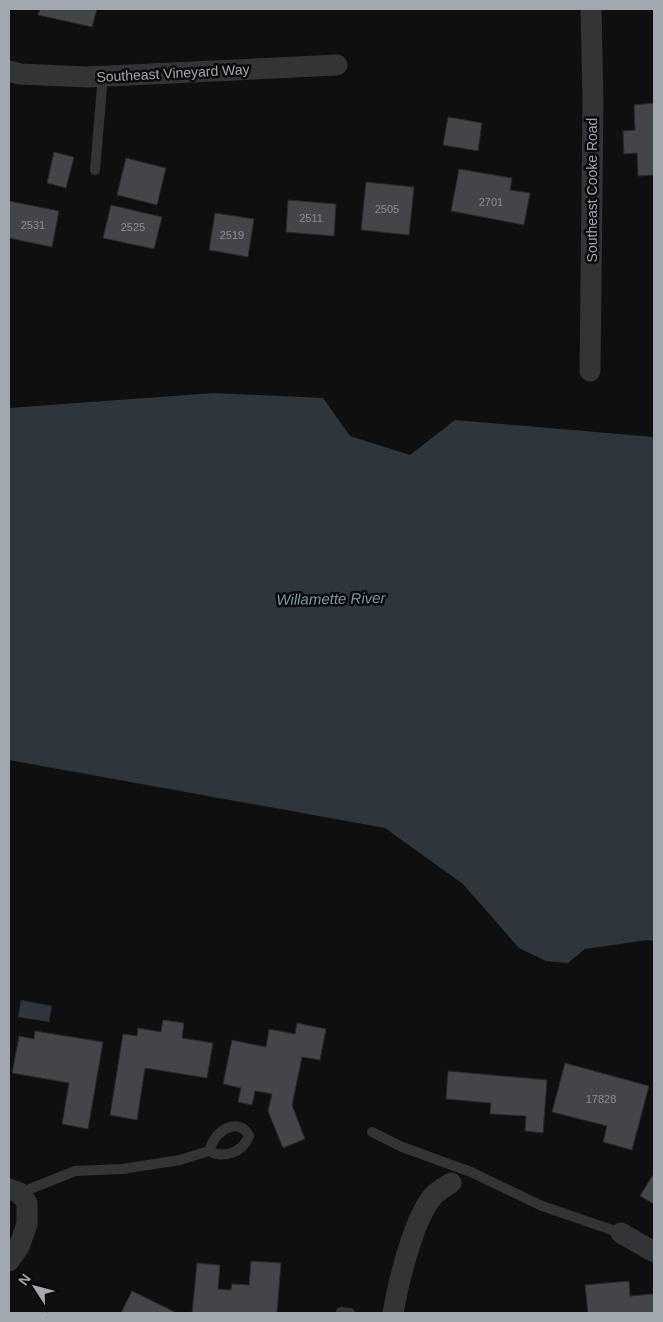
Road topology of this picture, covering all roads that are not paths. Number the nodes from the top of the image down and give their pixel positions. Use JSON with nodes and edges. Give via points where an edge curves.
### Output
{"nodes":[{"id":1,"x":591,"y":9,"type":"edge"},
{"id":2,"x":338,"y":65,"type":"dead end"},
{"id":3,"x":9,"y":71,"type":"edge"},
{"id":4,"x":103,"y":76,"type":"junction"},
{"id":5,"x":95,"y":170,"type":"dead end"},
{"id":6,"x":590,"y":371,"type":"dead end"},
{"id":7,"x":372,"y":1132,"type":"dead end"},
{"id":8,"x":209,"y":1151,"type":"dead end"},
{"id":9,"x":457,"y":1176,"type":"junction"},
{"id":10,"x":14,"y":1191,"type":"edge"},
{"id":11,"x":620,"y":1233,"type":"joint"},
{"id":12,"x":654,"y":1252,"type":"edge"},
{"id":13,"x":9,"y":1261,"type":"edge"},
{"id":14,"x":392,"y":1313,"type":"edge"}],
"edges":[{"from":1,"to":6,"type":"street","name":"Southeast Cooke Road"},
{"from":2,"to":4,"type":"street","name":"Southeast Vineyard Way"},
{"from":3,"to":4,"type":"street","name":"Southeast Vineyard Way"},
{"from":4,"to":5,"type":"lane"},
{"from":7,"to":9,"type":"lane"},
{"from":8,"to":10,"type":"lane","via":[[180,1160],[122,1169],[75,1171]]},
{"from":9,"to":11,"type":"lane"},
{"from":9,"to":14,"type":"street","via":[[435,1194],[422,1214],[399,1280]]},
{"from":10,"to":13,"type":"street","via":[[27,1203],[26,1224],[19,1247]]},
{"from":11,"to":12,"type":"street"}]}
